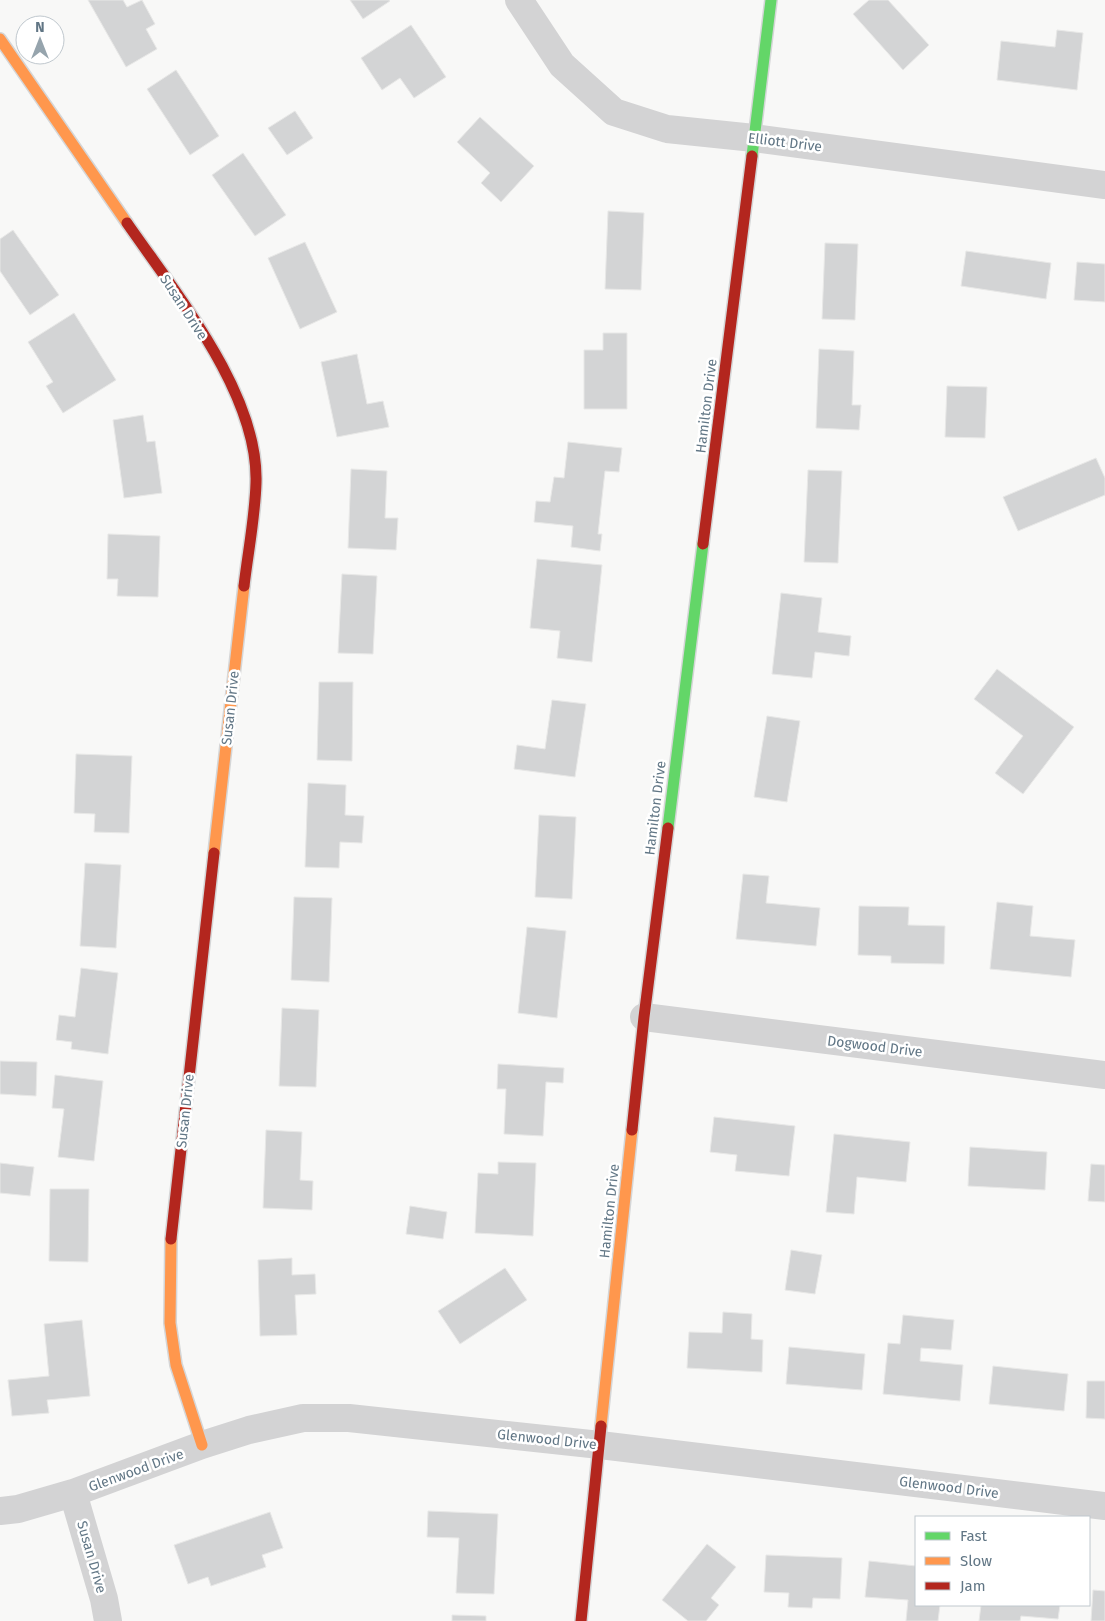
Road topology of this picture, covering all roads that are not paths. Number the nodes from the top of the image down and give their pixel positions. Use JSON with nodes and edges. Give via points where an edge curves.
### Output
{"nodes":[{"id":1,"x":520,"y":0,"type":"edge"},
{"id":2,"x":771,"y":0,"type":"edge"},
{"id":3,"x":0,"y":39,"type":"edge"},
{"id":4,"x":754,"y":138,"type":"junction"},
{"id":5,"x":1105,"y":185,"type":"edge"},
{"id":6,"x":644,"y":1017,"type":"junction"},
{"id":7,"x":1105,"y":1075,"type":"edge"},
{"id":8,"x":202,"y":1445,"type":"junction"},
{"id":9,"x":600,"y":1445,"type":"junction"},
{"id":10,"x":73,"y":1493,"type":"junction"},
{"id":11,"x":1105,"y":1506,"type":"edge"},
{"id":12,"x":0,"y":1511,"type":"edge"},
{"id":13,"x":108,"y":1621,"type":"edge"},
{"id":14,"x":581,"y":1621,"type":"edge"}],
"edges":[{"from":1,"to":4,"type":"street","name":"Elliott Drive","via":[[562,65],[614,112],[667,129]]},
{"from":2,"to":4,"type":"street","name":"Hamilton Drive"},
{"from":3,"to":8,"type":"street","name":"Susan Drive","via":[[188,311],[224,369],[244,413],[252,444],[256,482],[170,1247],[170,1324],[176,1365]]},
{"from":4,"to":5,"type":"street","name":"Elliott Drive"},
{"from":4,"to":6,"type":"street","name":"Hamilton Drive"},
{"from":6,"to":7,"type":"street","name":"Dogwood Drive"},
{"from":6,"to":9,"type":"street","name":"Hamilton Drive"},
{"from":8,"to":9,"type":"street","name":"Glenwood Drive","via":[[248,1430],[303,1418],[340,1418]]},
{"from":8,"to":10,"type":"street","name":"Glenwood Drive"},
{"from":9,"to":11,"type":"street","name":"Glenwood Drive"},
{"from":9,"to":14,"type":"street","name":"Hamilton Drive"},
{"from":10,"to":12,"type":"street","name":"Glenwood Drive"},
{"from":10,"to":13,"type":"street","name":"Susan Drive"}]}
